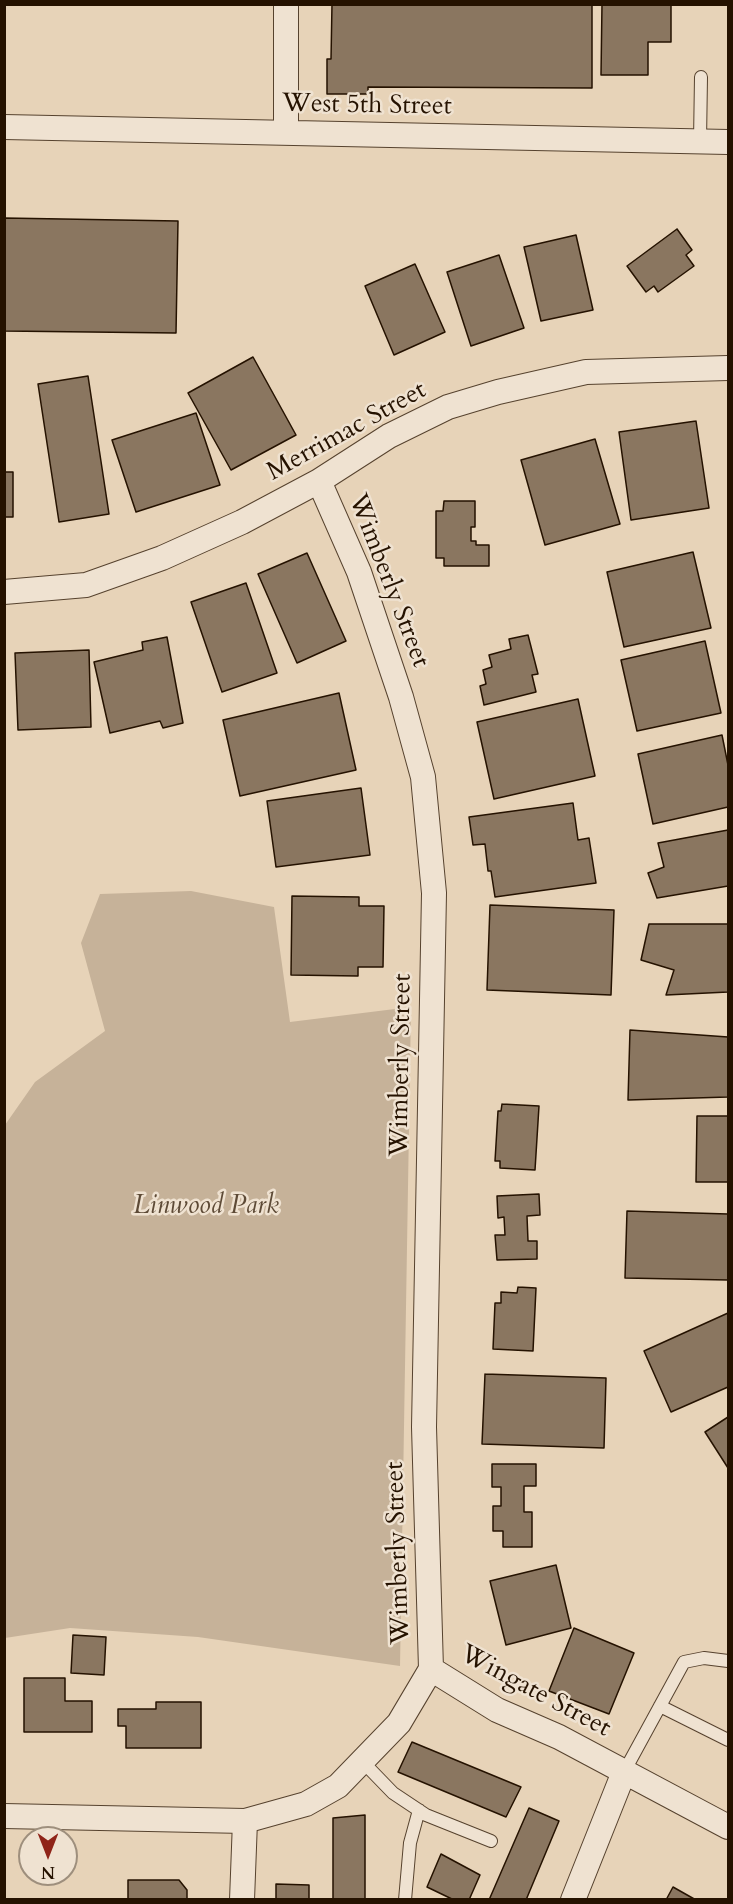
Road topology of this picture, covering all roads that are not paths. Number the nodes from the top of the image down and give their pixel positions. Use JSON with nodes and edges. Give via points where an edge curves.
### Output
{"nodes":[{"id":1,"x":286,"y":4,"type":"edge"},
{"id":2,"x":701,"y":76,"type":"dead end"},
{"id":3,"x":4,"y":127,"type":"edge"},
{"id":4,"x":286,"y":132,"type":"junction"},
{"id":5,"x":700,"y":141,"type":"junction"},
{"id":6,"x":729,"y":142,"type":"edge"},
{"id":7,"x":729,"y":368,"type":"edge"},
{"id":8,"x":319,"y":481,"type":"junction"},
{"id":9,"x":4,"y":592,"type":"edge"},
{"id":10,"x":729,"y":1661,"type":"edge"},
{"id":11,"x":431,"y":1669,"type":"junction"},
{"id":12,"x":660,"y":1706,"type":"junction"},
{"id":13,"x":729,"y":1740,"type":"edge"},
{"id":14,"x":362,"y":1761,"type":"junction"},
{"id":15,"x":624,"y":1772,"type":"junction"},
{"id":16,"x":419,"y":1810,"type":"junction"},
{"id":17,"x":4,"y":1816,"type":"edge"},
{"id":18,"x":244,"y":1821,"type":"junction"},
{"id":19,"x":729,"y":1827,"type":"edge"},
{"id":20,"x":492,"y":1841,"type":"dead end"},
{"id":21,"x":242,"y":1899,"type":"edge"},
{"id":22,"x":405,"y":1899,"type":"edge"},
{"id":23,"x":573,"y":1899,"type":"edge"}],
"edges":[{"from":1,"to":4,"type":"street"},
{"from":2,"to":5,"type":"lane"},
{"from":3,"to":4,"type":"street","name":"West 5th Street"},
{"from":4,"to":5,"type":"street","name":"West 5th Street"},
{"from":5,"to":6,"type":"street","name":"West 5th Street"},
{"from":7,"to":8,"type":"street","name":"Merrimac Street","via":[[586,372],[498,392],[448,407],[389,436]]},
{"from":8,"to":9,"type":"street","name":"Merrimac Street","via":[[162,558],[86,585]]},
{"from":8,"to":11,"type":"street","name":"Wimberly Street","via":[[359,572],[401,696],[423,777],[434,893],[424,1427]]},
{"from":10,"to":12,"type":"lane","via":[[704,1658],[684,1662]]},
{"from":11,"to":14,"type":"street","name":"Wingate Street","via":[[399,1723]]},
{"from":11,"to":15,"type":"street","name":"Wingate Street","via":[[497,1710],[560,1737]]},
{"from":12,"to":13,"type":"lane"},
{"from":12,"to":15,"type":"lane"},
{"from":14,"to":16,"type":"lane","via":[[393,1793]]},
{"from":14,"to":18,"type":"street","name":"Wingate Street","via":[[338,1786],[306,1804]]},
{"from":15,"to":19,"type":"street","name":"Wingate Street"},
{"from":15,"to":23,"type":"street"},
{"from":16,"to":20,"type":"lane"},
{"from":16,"to":22,"type":"lane","via":[[410,1843]]},
{"from":17,"to":18,"type":"street","name":"Wingate Street"},
{"from":18,"to":21,"type":"street"}]}
